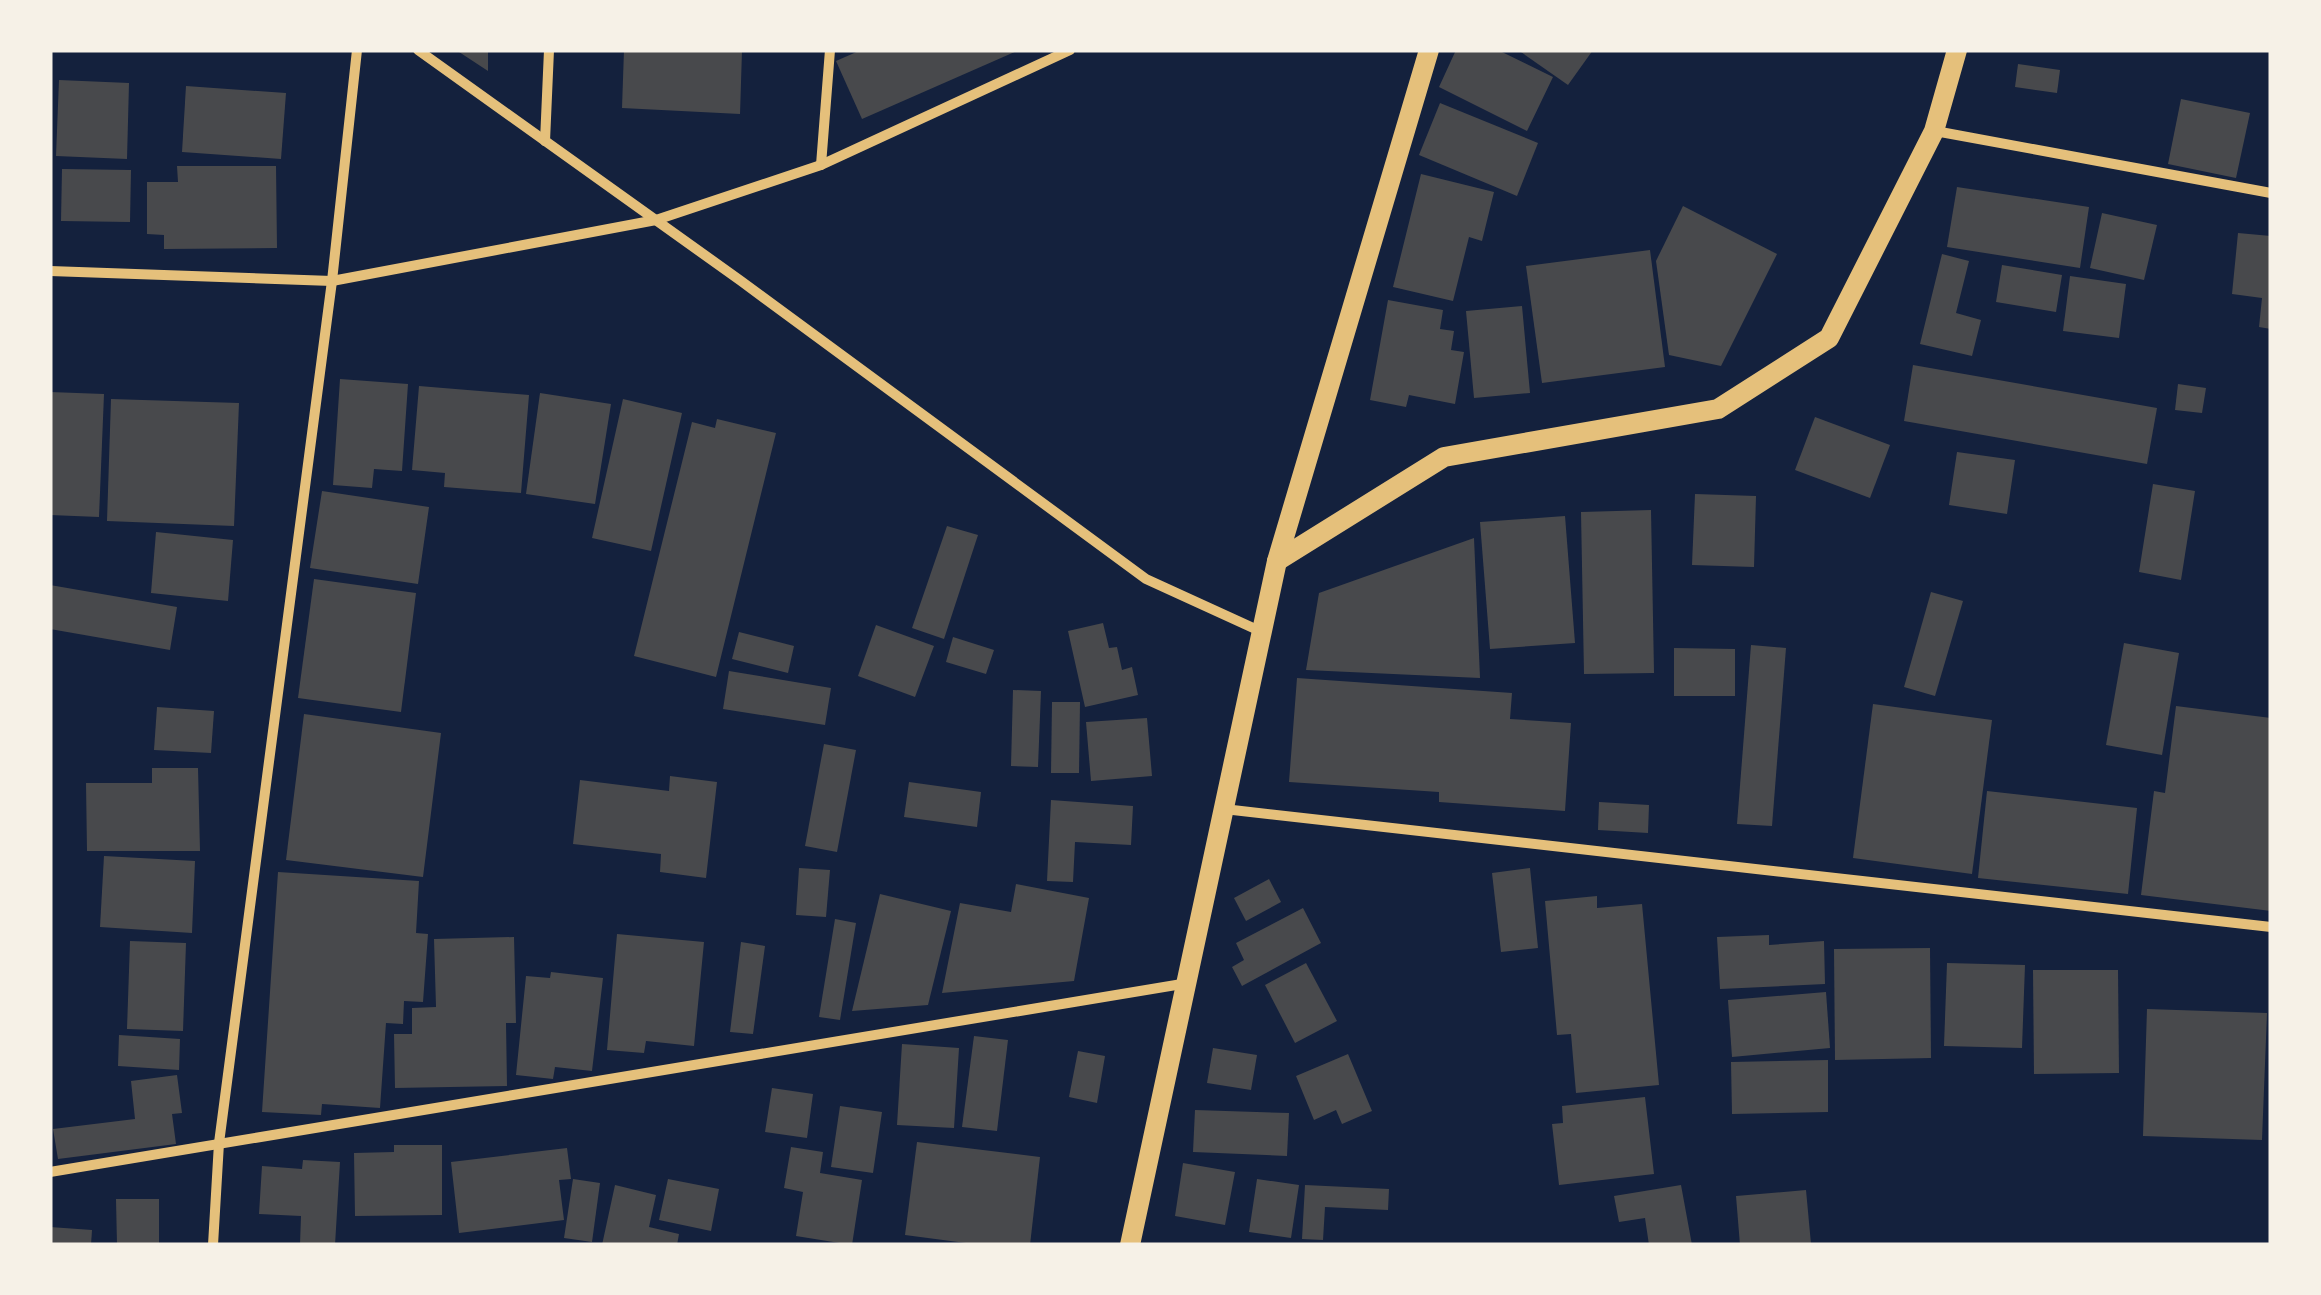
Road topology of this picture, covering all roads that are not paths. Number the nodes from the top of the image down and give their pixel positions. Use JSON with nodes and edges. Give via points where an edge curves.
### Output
{"nodes":[{"id":1,"x":357,"y":50,"type":"edge"},
{"id":2,"x":418,"y":50,"type":"edge"},
{"id":3,"x":549,"y":50,"type":"edge"},
{"id":4,"x":830,"y":50,"type":"edge"},
{"id":5,"x":1070,"y":50,"type":"edge"},
{"id":6,"x":1429,"y":50,"type":"edge"},
{"id":7,"x":1957,"y":50,"type":"edge"},
{"id":8,"x":1934,"y":131,"type":"junction"},
{"id":9,"x":545,"y":141,"type":"junction"},
{"id":10,"x":822,"y":165,"type":"junction"},
{"id":11,"x":2271,"y":193,"type":"edge"},
{"id":12,"x":656,"y":220,"type":"junction"},
{"id":13,"x":50,"y":272,"type":"edge"},
{"id":14,"x":332,"y":282,"type":"junction"},
{"id":15,"x":1278,"y":561,"type":"junction"},
{"id":16,"x":1262,"y":632,"type":"junction"},
{"id":17,"x":1224,"y":809,"type":"junction"},
{"id":18,"x":2271,"y":927,"type":"edge"},
{"id":19,"x":1188,"y":983,"type":"junction"},
{"id":20,"x":219,"y":1142,"type":"junction"},
{"id":21,"x":50,"y":1172,"type":"edge"},
{"id":22,"x":213,"y":1245,"type":"edge"},
{"id":23,"x":1130,"y":1245,"type":"edge"}],
"edges":[{"from":1,"to":14,"type":"street"},
{"from":2,"to":9,"type":"street"},
{"from":3,"to":9,"type":"street"},
{"from":4,"to":10,"type":"street"},
{"from":5,"to":10,"type":"street"},
{"from":6,"to":15,"type":"main road"},
{"from":7,"to":8,"type":"main road"},
{"from":8,"to":11,"type":"street"},
{"from":8,"to":15,"type":"main road","via":[[1829,338],[1718,409],[1444,458]]},
{"from":9,"to":12,"type":"street"},
{"from":10,"to":12,"type":"street"},
{"from":12,"to":14,"type":"street"},
{"from":12,"to":16,"type":"street","via":[[1146,579]]},
{"from":13,"to":14,"type":"street"},
{"from":14,"to":20,"type":"street"},
{"from":15,"to":16,"type":"main road"},
{"from":16,"to":17,"type":"main road"},
{"from":17,"to":18,"type":"street"},
{"from":17,"to":19,"type":"main road"},
{"from":19,"to":20,"type":"street"},
{"from":19,"to":23,"type":"main road"},
{"from":20,"to":21,"type":"street"},
{"from":20,"to":22,"type":"street"}]}
